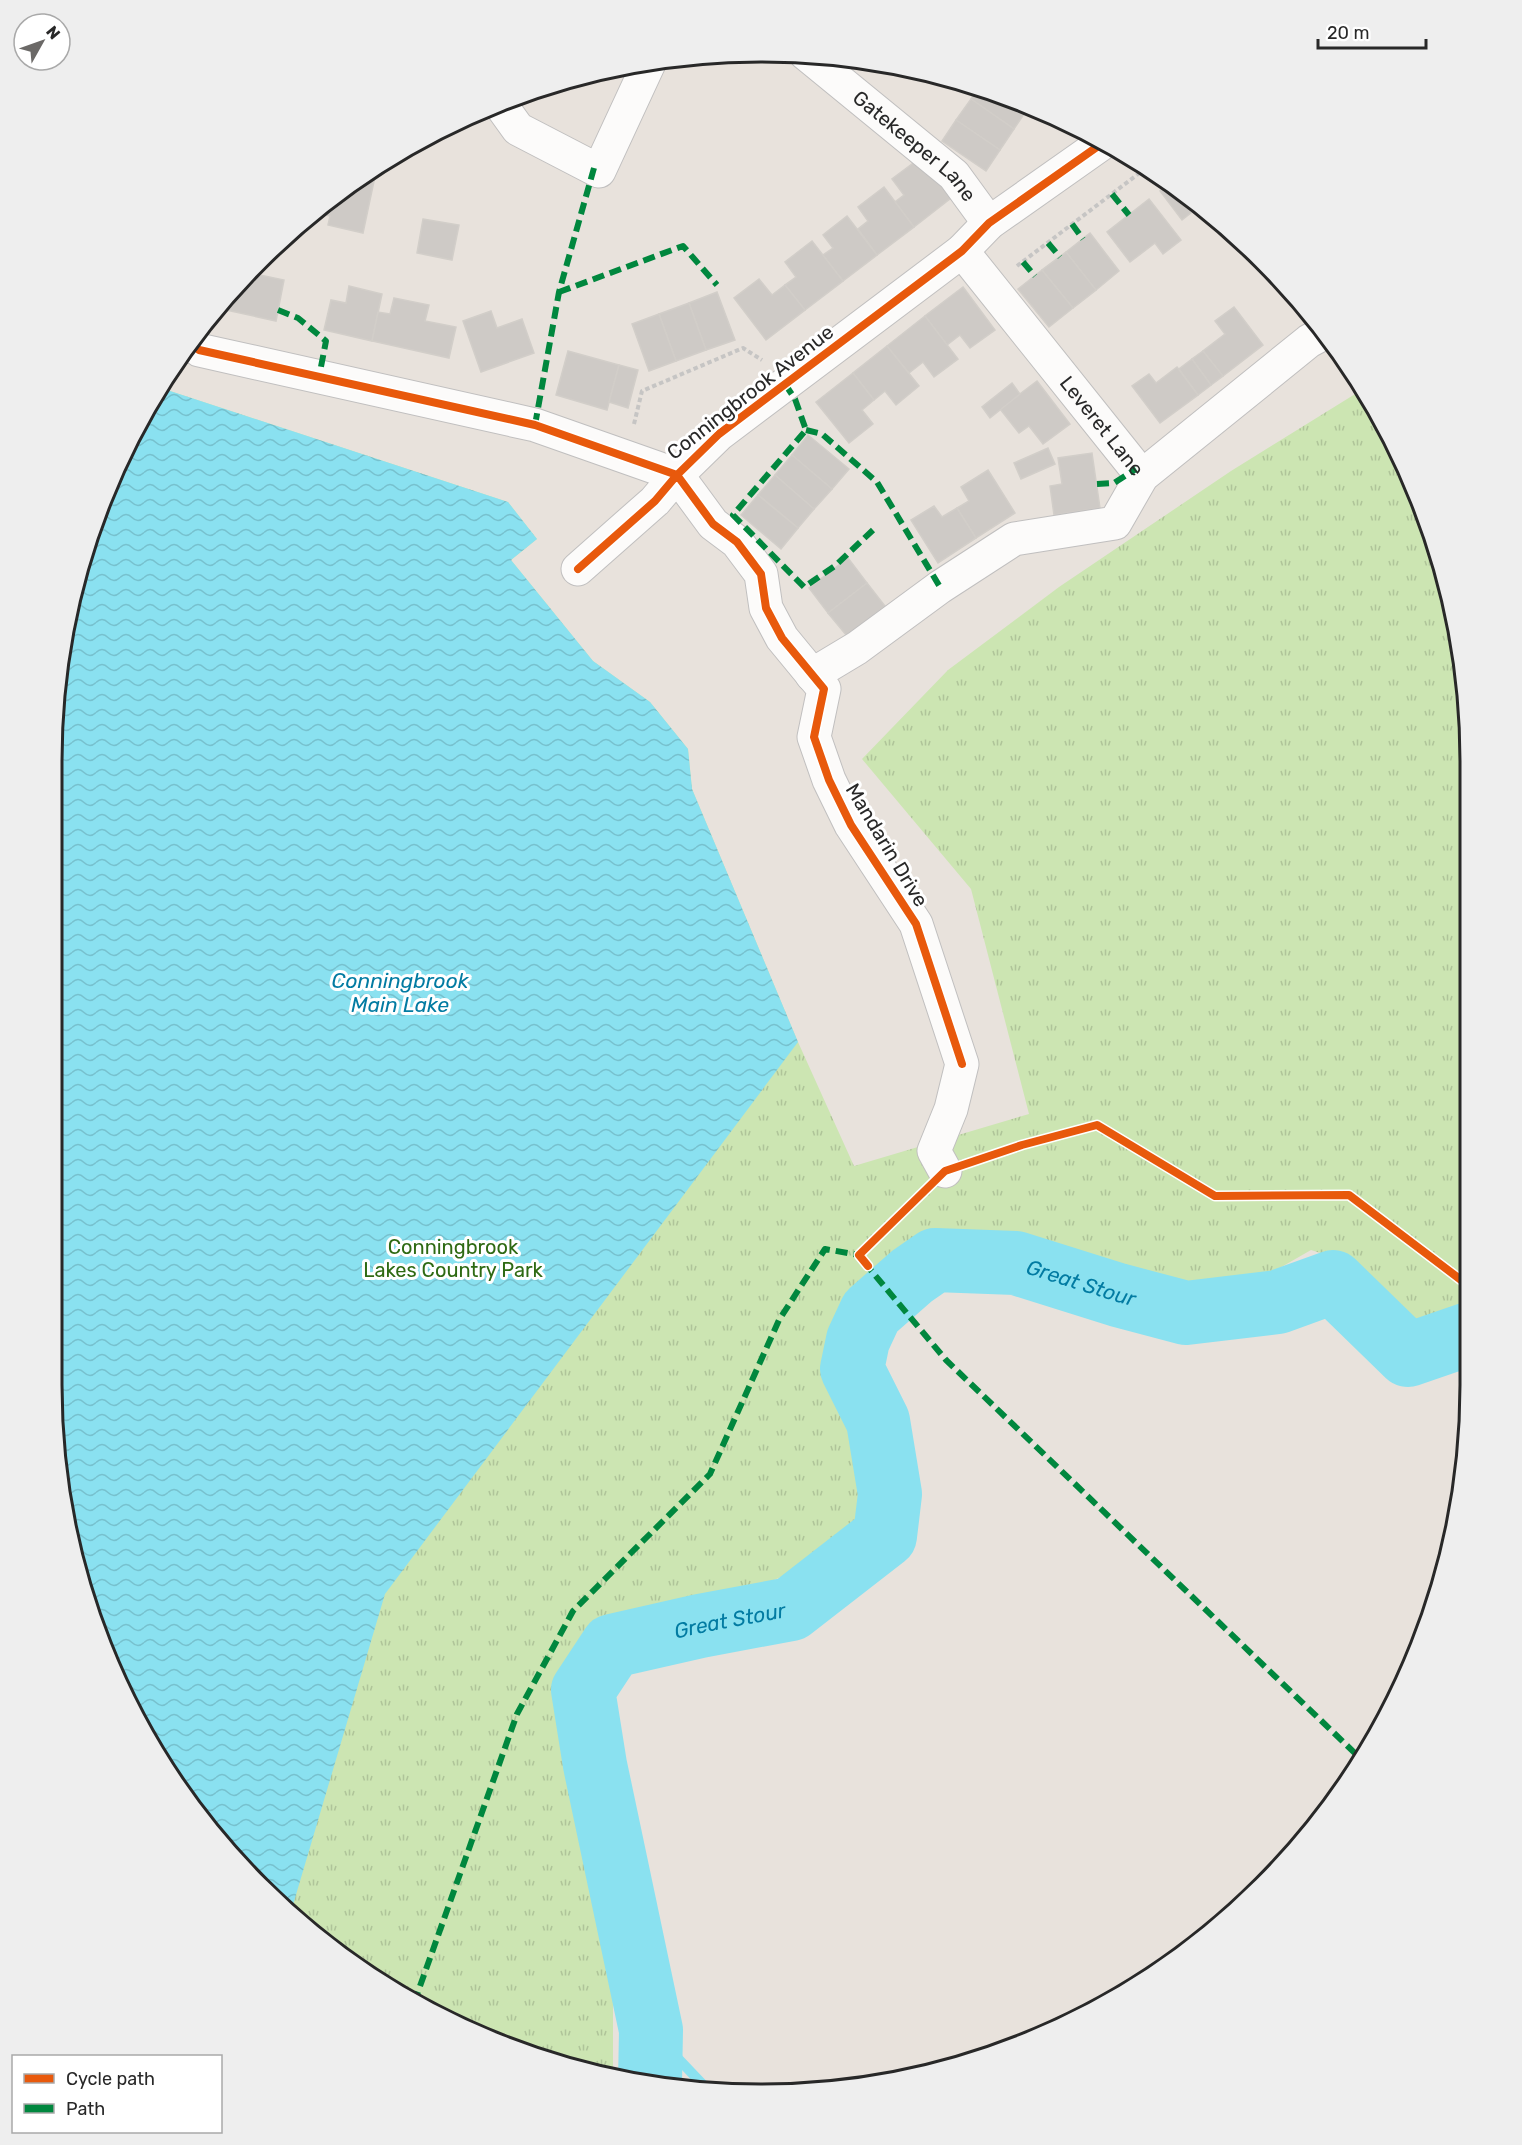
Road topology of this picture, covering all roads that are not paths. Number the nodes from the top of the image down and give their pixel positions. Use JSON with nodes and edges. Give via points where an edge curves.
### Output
{"nodes":[{"id":1,"x":818,"y":64,"type":"edge"},
{"id":2,"x":645,"y":71,"type":"edge"},
{"id":3,"x":505,"y":111,"type":"edge"},
{"id":4,"x":1096,"y":147,"type":"edge"},
{"id":5,"x":989,"y":223,"type":"junction"},
{"id":6,"x":962,"y":251,"type":"junction"},
{"id":7,"x":1317,"y":337,"type":"edge"},
{"id":8,"x":197,"y":348,"type":"edge"},
{"id":9,"x":676,"y":475,"type":"junction"},
{"id":10,"x":1142,"y":476,"type":"junction"},
{"id":11,"x":578,"y":569,"type":"dead end"},
{"id":12,"x":812,"y":675,"type":"junction"},
{"id":13,"x":945,"y":1171,"type":"dead end"}],
"edges":[{"from":1,"to":5,"type":"street","name":"Gatekeeper Lane","via":[[954,175]]},
{"from":2,"to":3,"type":"street","via":[[599,171],[518,129]]},
{"from":4,"to":5,"type":"street","name":"Conningbrook Avenue"},
{"from":5,"to":6,"type":"street","name":"Conningbrook Avenue"},
{"from":6,"to":9,"type":"street","name":"Conningbrook Avenue","via":[[719,434]]},
{"from":6,"to":10,"type":"street","name":"Leveret Lane"},
{"from":7,"to":10,"type":"street","name":"Leveret Lane"},
{"from":8,"to":9,"type":"street","name":"Conningbrook Avenue","via":[[535,425]]},
{"from":9,"to":11,"type":"street","via":[[656,501]]},
{"from":9,"to":12,"type":"street","name":"Mandarin Drive","via":[[713,524],[737,542],[761,574],[766,608],[782,638]]},
{"from":10,"to":12,"type":"street","via":[[1115,523],[1014,539]]},
{"from":12,"to":13,"type":"street","name":"Mandarin Drive","via":[[824,689],[814,737],[829,780],[851,825],[916,924],[962,1064],[951,1109],[934,1151]]}]}
